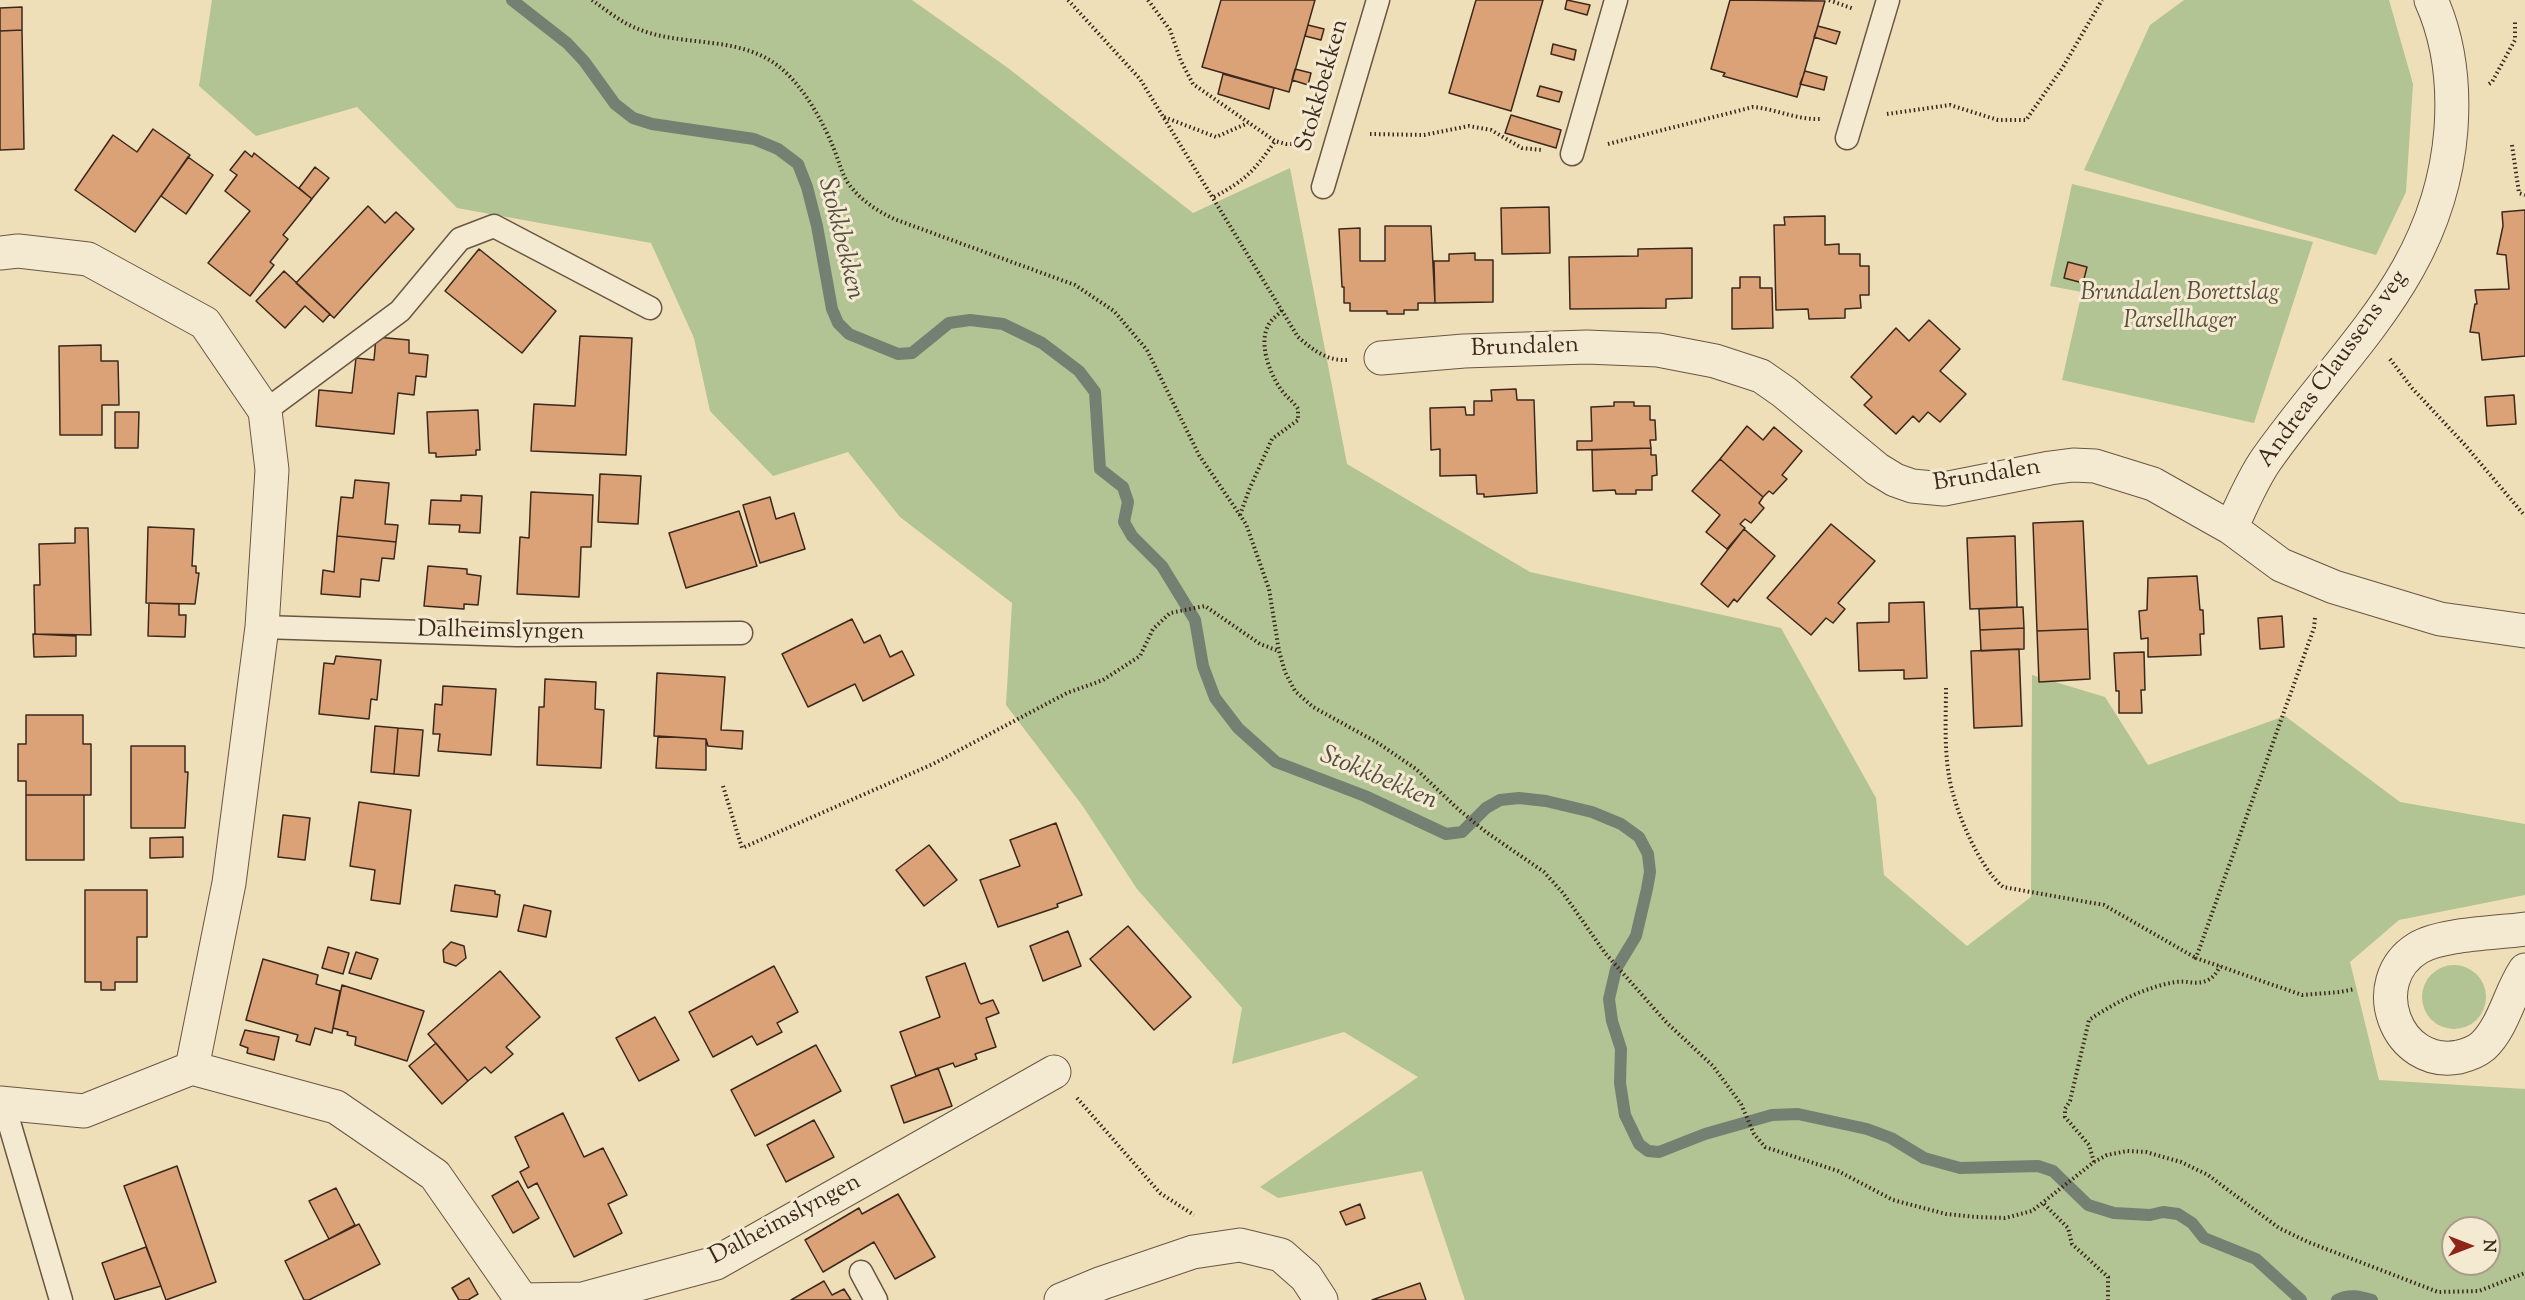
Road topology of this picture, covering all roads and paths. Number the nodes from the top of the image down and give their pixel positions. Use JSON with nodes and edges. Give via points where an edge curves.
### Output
{"nodes":[{"id":1,"x":592,"y":0,"type":"edge"},
{"id":2,"x":1068,"y":0,"type":"edge"},
{"id":3,"x":1378,"y":0,"type":"edge"},
{"id":4,"x":1616,"y":0,"type":"edge"},
{"id":5,"x":1888,"y":0,"type":"edge"},
{"id":6,"x":2102,"y":0,"type":"edge"},
{"id":7,"x":2431,"y":0,"type":"edge"},
{"id":8,"x":2515,"y":20,"type":"dead end"},
{"id":9,"x":2063,"y":67,"type":"dead end"},
{"id":10,"x":2453,"y":107,"type":"junction"},
{"id":11,"x":1163,"y":116,"type":"junction"},
{"id":12,"x":1248,"y":123,"type":"dead end"},
{"id":13,"x":1847,"y":138,"type":"dead end"},
{"id":14,"x":1275,"y":141,"type":"dead end"},
{"id":15,"x":2512,"y":145,"type":"dead end"},
{"id":16,"x":1572,"y":154,"type":"dead end"},
{"id":17,"x":1323,"y":187,"type":"dead end"},
{"id":18,"x":2525,"y":195,"type":"edge"},
{"id":19,"x":1214,"y":197,"type":"junction"},
{"id":20,"x":0,"y":253,"type":"edge"},
{"id":21,"x":650,"y":308,"type":"dead end"},
{"id":22,"x":1282,"y":310,"type":"junction"},
{"id":23,"x":2367,"y":330,"type":"junction"},
{"id":24,"x":1381,"y":358,"type":"joint"},
{"id":25,"x":265,"y":411,"type":"junction"},
{"id":26,"x":1240,"y":515,"type":"junction"},
{"id":27,"x":2525,"y":516,"type":"edge"},
{"id":28,"x":2230,"y":528,"type":"junction"},
{"id":29,"x":2321,"y":581,"type":"junction"},
{"id":30,"x":262,"y":627,"type":"junction"},
{"id":31,"x":2525,"y":630,"type":"edge"},
{"id":32,"x":741,"y":633,"type":"dead end"},
{"id":33,"x":1279,"y":651,"type":"junction"},
{"id":34,"x":1946,"y":688,"type":"dead end"},
{"id":35,"x":723,"y":786,"type":"dead end"},
{"id":36,"x":2525,"y":929,"type":"edge"},
{"id":37,"x":2196,"y":958,"type":"junction"},
{"id":38,"x":2220,"y":966,"type":"junction"},
{"id":39,"x":2525,"y":970,"type":"edge"},
{"id":40,"x":2393,"y":978,"type":"junction"},
{"id":41,"x":192,"y":1068,"type":"junction"},
{"id":42,"x":1054,"y":1072,"type":"joint"},
{"id":43,"x":2,"y":1104,"type":"edge"},
{"id":44,"x":2094,"y":1162,"type":"junction"},
{"id":45,"x":2044,"y":1204,"type":"junction"},
{"id":46,"x":1240,"y":1245,"type":"junction"},
{"id":47,"x":861,"y":1272,"type":"dead end"},
{"id":48,"x":2525,"y":1273,"type":"edge"},
{"id":49,"x":61,"y":1300,"type":"edge"},
{"id":50,"x":876,"y":1300,"type":"edge"},
{"id":51,"x":1061,"y":1300,"type":"edge"},
{"id":52,"x":1321,"y":1300,"type":"edge"},
{"id":53,"x":2108,"y":1300,"type":"edge"}],
"edges":[{"from":1,"to":26,"type":"path","via":[[638,29],[764,55],[800,88],[831,142],[849,185],[873,209],[1075,285],[1113,311],[1147,350],[1199,454]]},
{"from":2,"to":11,"type":"path","via":[[1140,79]]},
{"from":3,"to":17,"type":"lane","name":"Stokkbekken"},
{"from":4,"to":16,"type":"lane"},
{"from":5,"to":13,"type":"lane"},
{"from":6,"to":9,"type":"path"},
{"from":7,"to":10,"type":"street","name":"Andreas Claussens veg","via":[[2447,54]]},
{"from":8,"to":10,"type":"path","via":[[2515,40],[2492,82]]},
{"from":10,"to":23,"type":"street","name":"Andreas Claussens veg","via":[[2445,172],[2426,237],[2397,290]]},
{"from":11,"to":12,"type":"path","via":[[1216,137]]},
{"from":11,"to":19,"type":"path"},
{"from":14,"to":19,"type":"path","via":[[1255,170]]},
{"from":15,"to":18,"type":"path","via":[[2519,192]]},
{"from":19,"to":22,"type":"path"},
{"from":20,"to":25,"type":"street","via":[[18,251],[88,259],[205,323]]},
{"from":21,"to":25,"type":"lane","via":[[494,226],[460,239],[400,311]]},
{"from":22,"to":24,"type":"path","via":[[1298,337],[1315,353],[1338,360]]},
{"from":22,"to":26,"type":"path","via":[[1269,325],[1266,352],[1278,385],[1298,409],[1298,420],[1272,439]]},
{"from":23,"to":27,"type":"path","via":[[2412,388]]},
{"from":23,"to":28,"type":"street","name":"Andreas Claussens veg","via":[[2265,461]]},
{"from":24,"to":28,"type":"street","name":"Brundalen","via":[[1587,347],[1658,350],[1715,361],[1761,376],[1877,469],[1912,486],[1944,489],[2050,468],[2095,466],[2153,484]]},
{"from":25,"to":30,"type":"street","via":[[272,470]]},
{"from":26,"to":33,"type":"path","via":[[1269,589]]},
{"from":28,"to":29,"type":"street","name":"Brundalen","via":[[2266,556]]},
{"from":29,"to":31,"type":"street","name":"Brundalen","via":[[2440,619]]},
{"from":29,"to":37,"type":"path","via":[[2314,628]]},
{"from":30,"to":32,"type":"lane","name":"Dalheimslyngen","via":[[517,635]]},
{"from":30,"to":41,"type":"street","via":[[229,883]]},
{"from":33,"to":35,"type":"path","via":[[1260,644],[1205,606],[1170,613],[1153,629],[1140,656],[1103,680],[1067,693],[933,764],[742,848]]},
{"from":33,"to":45,"type":"path","via":[[1295,691],[1313,707],[1416,769],[1458,810],[1544,872],[1628,980],[1713,1066],[1741,1104],[1754,1134],[1765,1147],[1838,1171],[1893,1200],[1946,1214],[2005,1218]]},
{"from":34,"to":37,"type":"path","via":[[1949,777],[1968,835],[1994,879],[2003,887],[2104,905]]},
{"from":36,"to":40,"type":"street","via":[[2437,941],[2418,948],[2402,961]]},
{"from":37,"to":38,"type":"path"},
{"from":38,"to":40,"type":"path","via":[[2302,995],[2340,993]]},
{"from":38,"to":44,"type":"path","via":[[2207,981],[2178,981],[2150,988],[2089,1020],[2065,1117],[2089,1145]]},
{"from":39,"to":40,"type":"street","via":[[2495,1030],[2482,1046],[2451,1059],[2419,1051],[2401,1034],[2390,1011]]},
{"from":41,"to":42,"type":"street","name":"Dalheimslyngen","via":[[336,1107],[435,1175],[522,1300],[583,1299],[716,1263]]},
{"from":41,"to":43,"type":"street","via":[[84,1112]]},
{"from":42,"to":46,"type":"path","via":[[1160,1193]]},
{"from":43,"to":49,"type":"lane"},
{"from":44,"to":45,"type":"path"},
{"from":44,"to":48,"type":"path","via":[[2127,1151],[2181,1162],[2208,1175],[2279,1228],[2438,1292],[2479,1291]]},
{"from":45,"to":53,"type":"path","via":[[2068,1228],[2072,1244],[2108,1276]]},
{"from":46,"to":51,"type":"street","via":[[1193,1252]]},
{"from":46,"to":52,"type":"street","via":[[1281,1255],[1306,1277]]},
{"from":47,"to":50,"type":"lane"}]}
